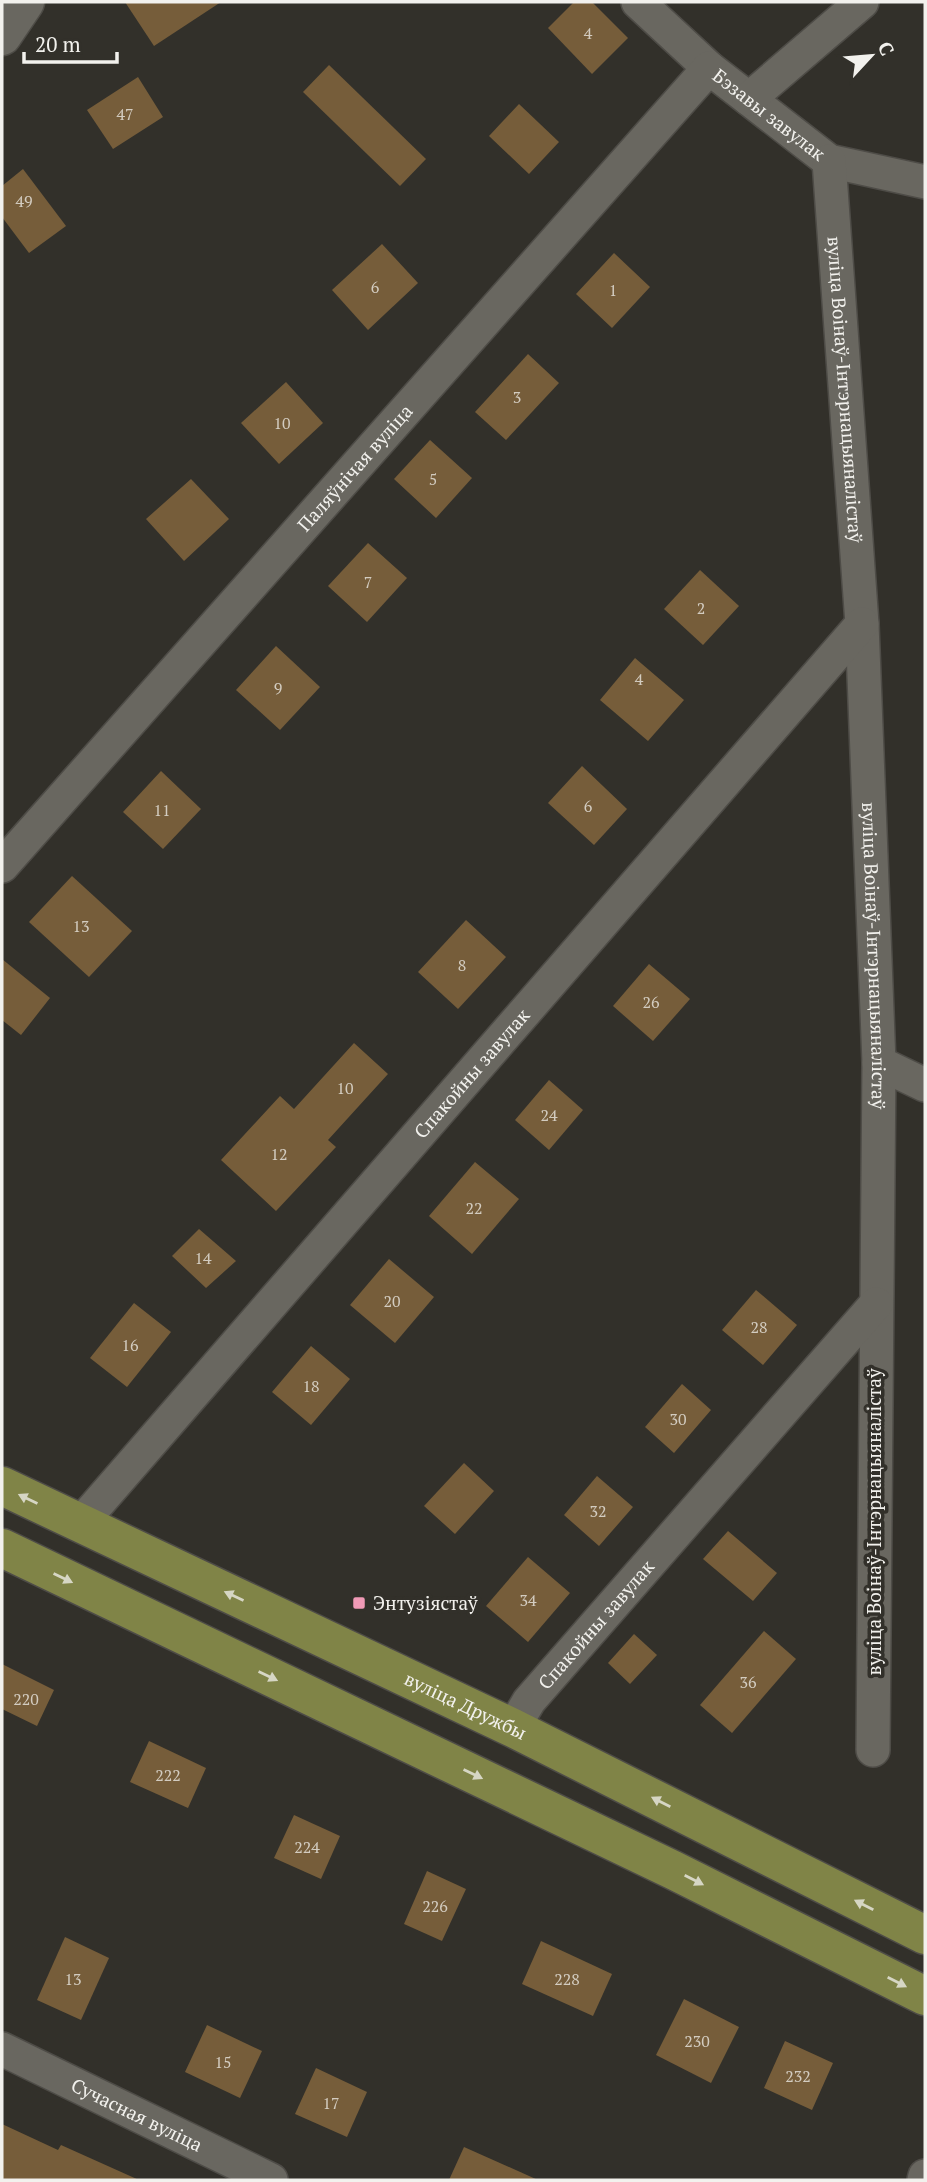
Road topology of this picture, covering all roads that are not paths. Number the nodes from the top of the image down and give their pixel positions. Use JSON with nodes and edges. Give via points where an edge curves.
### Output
{"nodes":[{"id":1,"x":25,"y":2,"type":"edge"},
{"id":2,"x":638,"y":2,"type":"edge"},
{"id":3,"x":862,"y":2,"type":"edge"},
{"id":4,"x":2,"y":36,"type":"edge"},
{"id":5,"x":709,"y":68,"type":"junction"},
{"id":6,"x":749,"y":99,"type":"junction"},
{"id":7,"x":829,"y":161,"type":"junction"},
{"id":8,"x":925,"y":182,"type":"edge"},
{"id":9,"x":863,"y":624,"type":"junction"},
{"id":10,"x":2,"y":866,"type":"edge"},
{"id":11,"x":879,"y":1063,"type":"junction"},
{"id":12,"x":925,"y":1085,"type":"edge"},
{"id":13,"x":876,"y":1304,"type":"junction"},
{"id":14,"x":2,"y":1486,"type":"edge"},
{"id":15,"x":80,"y":1524,"type":"junction"},
{"id":16,"x":2,"y":1548,"type":"edge"},
{"id":17,"x":513,"y":1728,"type":"junction"},
{"id":18,"x":873,"y":1750,"type":"dead end"},
{"id":19,"x":925,"y":1935,"type":"edge"},
{"id":20,"x":925,"y":1996,"type":"edge"},
{"id":21,"x":2,"y":2049,"type":"edge"},
{"id":22,"x":271,"y":2180,"type":"edge"}],
"edges":[{"from":1,"to":4,"type":"main road"},
{"from":2,"to":5,"type":"street","name":"Бэзавы завулак"},
{"from":3,"to":6,"type":"street"},
{"from":5,"to":6,"type":"street","name":"Бэзавы завулак"},
{"from":5,"to":10,"type":"street","name":"Паляўнічая вуліца"},
{"from":6,"to":7,"type":"street","name":"Бэзавы завулак"},
{"from":7,"to":8,"type":"street","name":"Бэзавы завулак"},
{"from":7,"to":9,"type":"street","name":"вуліца Воінаў-Інтэрнацыяналістаў"},
{"from":9,"to":11,"type":"street","name":"вуліца Воінаў-Інтэрнацыяналістаў"},
{"from":9,"to":15,"type":"street","name":"Спакойны завулак"},
{"from":11,"to":12,"type":"street"},
{"from":11,"to":13,"type":"street","name":"вуліца Воінаў-Інтэрнацыяналістаў"},
{"from":13,"to":17,"type":"street","name":"Спакойны завулак","via":[[529,1701]]},
{"from":13,"to":18,"type":"street","name":"вуліца Воінаў-Інтэрнацыяналістаў"},
{"from":15,"to":14,"type":"main road","name":"вуліца Дружбы","one_way":true},
{"from":17,"to":15,"type":"main road","name":"вуліца Дружбы","one_way":true},
{"from":16,"to":20,"type":"main road","one_way":true},
{"from":19,"to":17,"type":"main road","name":"вуліца Дружбы","one_way":true},
{"from":21,"to":22,"type":"street","name":"Сучасная вуліца"}]}
